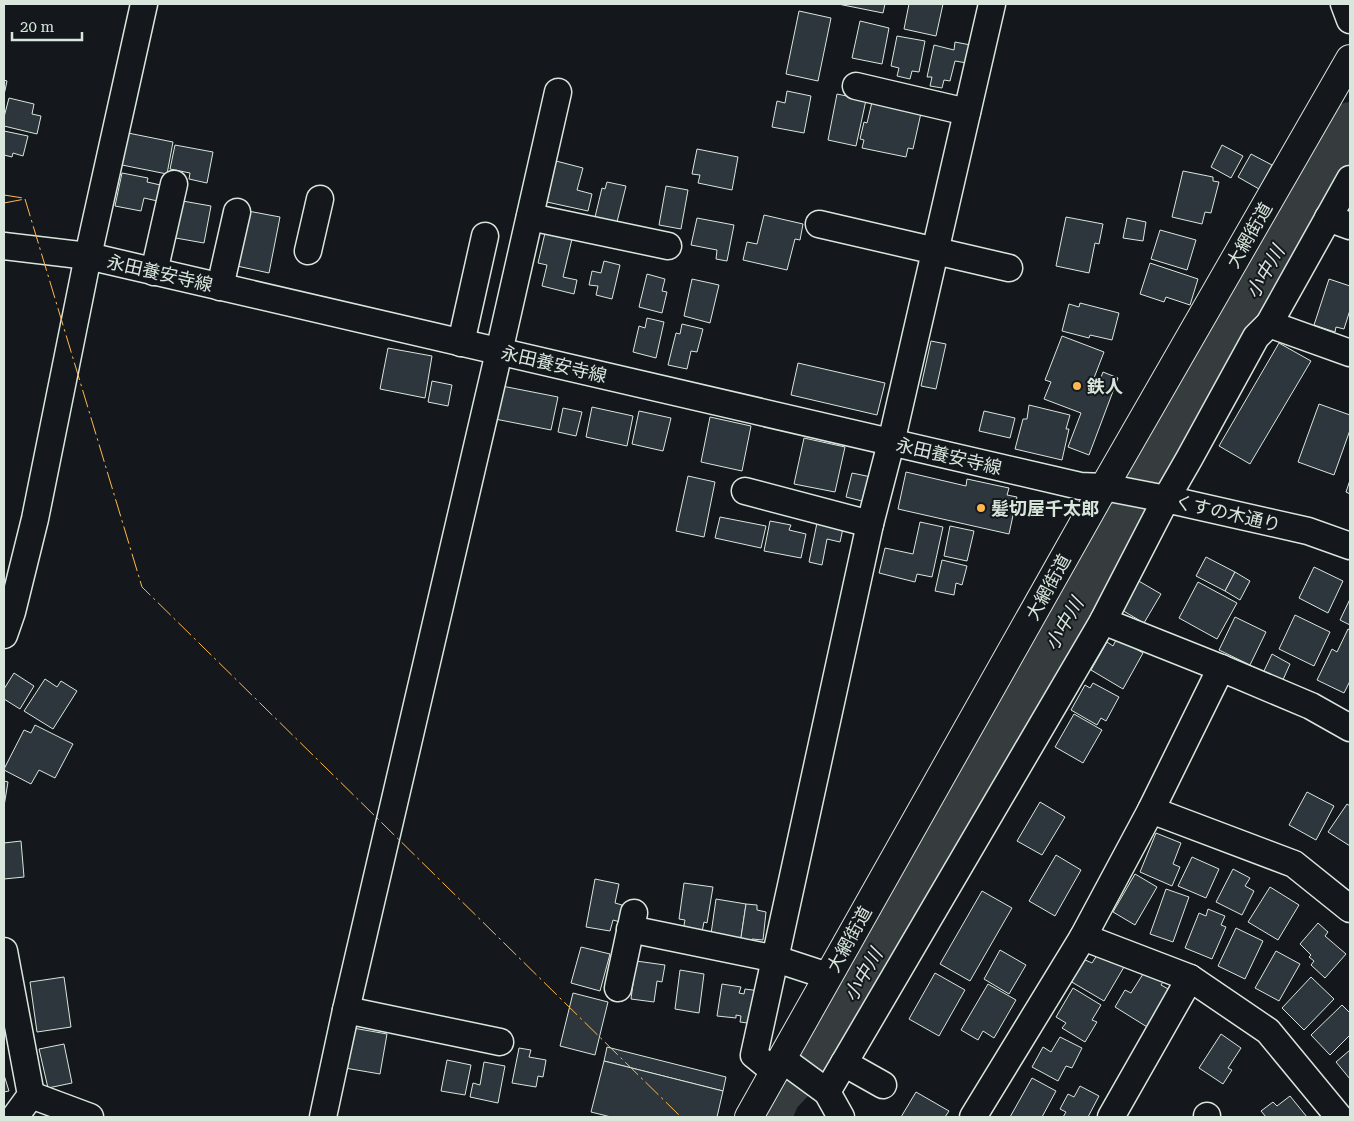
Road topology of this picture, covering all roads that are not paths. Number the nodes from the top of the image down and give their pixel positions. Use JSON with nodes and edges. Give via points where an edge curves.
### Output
{"nodes":[{"id":1,"x":144,"y":4,"type":"edge"},
{"id":2,"x":992,"y":4,"type":"edge"},
{"id":3,"x":1344,"y":4,"type":"edge"},
{"id":4,"x":1350,"y":20,"type":"edge"},
{"id":5,"x":1343,"y":60,"type":"edge"},
{"id":6,"x":856,"y":86,"type":"dead end"},
{"id":7,"x":558,"y":92,"type":"dead end"},
{"id":8,"x":967,"y":112,"type":"junction"},
{"id":9,"x":1350,"y":179,"type":"edge"},
{"id":10,"x":174,"y":184,"type":"dead end"},
{"id":11,"x":320,"y":198,"type":"dead end"},
{"id":12,"x":236,"y":212,"type":"dead end"},
{"id":13,"x":530,"y":217,"type":"junction"},
{"id":14,"x":1339,"y":222,"type":"edge"},
{"id":15,"x":819,"y":224,"type":"dead end"},
{"id":16,"x":485,"y":236,"type":"dead end"},
{"id":17,"x":4,"y":246,"type":"edge"},
{"id":18,"x":668,"y":246,"type":"dead end"},
{"id":19,"x":308,"y":251,"type":"dead end"},
{"id":20,"x":935,"y":251,"type":"junction"},
{"id":21,"x":88,"y":256,"type":"junction"},
{"id":22,"x":1009,"y":268,"type":"dead end"},
{"id":23,"x":154,"y":272,"type":"junction"},
{"id":24,"x":220,"y":287,"type":"junction"},
{"id":25,"x":1269,"y":324,"type":"junction"},
{"id":26,"x":461,"y":343,"type":"junction"},
{"id":27,"x":499,"y":352,"type":"junction"},
{"id":28,"x":1350,"y":354,"type":"edge"},
{"id":29,"x":891,"y":443,"type":"junction"},
{"id":30,"x":1104,"y":487,"type":"junction"},
{"id":31,"x":745,"y":491,"type":"dead end"},
{"id":32,"x":1166,"y":499,"type":"junction"},
{"id":33,"x":870,"y":524,"type":"junction"},
{"id":34,"x":1350,"y":546,"type":"edge"},
{"id":35,"x":1103,"y":621,"type":"junction"},
{"id":36,"x":4,"y":635,"type":"edge"},
{"id":37,"x":1221,"y":668,"type":"junction"},
{"id":38,"x":1350,"y":728,"type":"edge"},
{"id":39,"x":1151,"y":810,"type":"junction"},
{"id":40,"x":1350,"y":909,"type":"edge"},
{"id":41,"x":1083,"y":937,"type":"junction"},
{"id":42,"x":4,"y":951,"type":"edge"},
{"id":43,"x":776,"y":958,"type":"junction"},
{"id":44,"x":828,"y":976,"type":"junction"},
{"id":45,"x":1190,"y":978,"type":"junction"},
{"id":46,"x":618,"y":988,"type":"dead end"},
{"id":47,"x":346,"y":1010,"type":"junction"},
{"id":48,"x":500,"y":1042,"type":"dead end"},
{"id":49,"x":844,"y":1063,"type":"junction"},
{"id":50,"x":778,"y":1065,"type":"junction"},
{"id":51,"x":883,"y":1085,"type":"dead end"},
{"id":52,"x":827,"y":1092,"type":"junction"},
{"id":53,"x":31,"y":1095,"type":"junction"},
{"id":54,"x":1341,"y":1109,"type":"edge"},
{"id":55,"x":1120,"y":1114,"type":"edge"},
{"id":56,"x":15,"y":1117,"type":"edge"},
{"id":57,"x":90,"y":1117,"type":"edge"},
{"id":58,"x":323,"y":1117,"type":"edge"},
{"id":59,"x":749,"y":1117,"type":"edge"},
{"id":60,"x":841,"y":1117,"type":"edge"},
{"id":61,"x":973,"y":1117,"type":"edge"}],
"edges":[{"from":1,"to":21,"type":"street"},
{"from":2,"to":8,"type":"street"},
{"from":3,"to":4,"type":"street"},
{"from":5,"to":30,"type":"main road","name":"大網街道","via":[[1320,95]]},
{"from":6,"to":8,"type":"street"},
{"from":7,"to":13,"type":"street"},
{"from":8,"to":20,"type":"street"},
{"from":9,"to":14,"type":"street"},
{"from":10,"to":23,"type":"street"},
{"from":11,"to":19,"type":"street"},
{"from":12,"to":24,"type":"street"},
{"from":13,"to":18,"type":"street"},
{"from":13,"to":27,"type":"street"},
{"from":14,"to":25,"type":"street"},
{"from":15,"to":20,"type":"street"},
{"from":16,"to":26,"type":"street"},
{"from":17,"to":21,"type":"street","name":"永田養安寺線"},
{"from":20,"to":22,"type":"street"},
{"from":20,"to":29,"type":"street"},
{"from":21,"to":23,"type":"street","name":"永田養安寺線"},
{"from":21,"to":36,"type":"street","via":[[35,519]]},
{"from":23,"to":24,"type":"street","name":"永田養安寺線"},
{"from":24,"to":26,"type":"street","name":"永田養安寺線"},
{"from":25,"to":28,"type":"street"},
{"from":25,"to":32,"type":"street","via":[[1256,337]]},
{"from":26,"to":27,"type":"street","name":"永田養安寺線"},
{"from":27,"to":29,"type":"street","name":"永田養安寺線"},
{"from":27,"to":47,"type":"street"},
{"from":29,"to":30,"type":"street","name":"永田養安寺線","via":[[1080,486]]},
{"from":29,"to":33,"type":"street"},
{"from":30,"to":32,"type":"street","name":"くすの木通り"},
{"from":30,"to":44,"type":"main road","name":"大網街道"},
{"from":31,"to":33,"type":"street"},
{"from":32,"to":34,"type":"street","name":"くすの木通り","via":[[1308,531]]},
{"from":32,"to":35,"type":"street"},
{"from":33,"to":43,"type":"street"},
{"from":35,"to":37,"type":"street"},
{"from":35,"to":49,"type":"street"},
{"from":37,"to":38,"type":"street","via":[[1311,706]]},
{"from":37,"to":39,"type":"street"},
{"from":39,"to":40,"type":"street","via":[[1294,864]]},
{"from":39,"to":41,"type":"street"},
{"from":41,"to":45,"type":"street"},
{"from":41,"to":61,"type":"street"},
{"from":42,"to":53,"type":"street"},
{"from":43,"to":44,"type":"street"},
{"from":43,"to":46,"type":"street","via":[[632,920]]},
{"from":43,"to":50,"type":"street","via":[[754,1055]]},
{"from":44,"to":50,"type":"main road","name":"大網街道"},
{"from":45,"to":54,"type":"street","via":[[1268,1031]]},
{"from":45,"to":55,"type":"street"},
{"from":47,"to":48,"type":"street"},
{"from":47,"to":58,"type":"street"},
{"from":49,"to":51,"type":"street"},
{"from":49,"to":52,"type":"street"},
{"from":50,"to":52,"type":"street"},
{"from":50,"to":59,"type":"main road","name":"大網街道"},
{"from":52,"to":60,"type":"street"},
{"from":53,"to":56,"type":"street"},
{"from":53,"to":57,"type":"street"}]}
